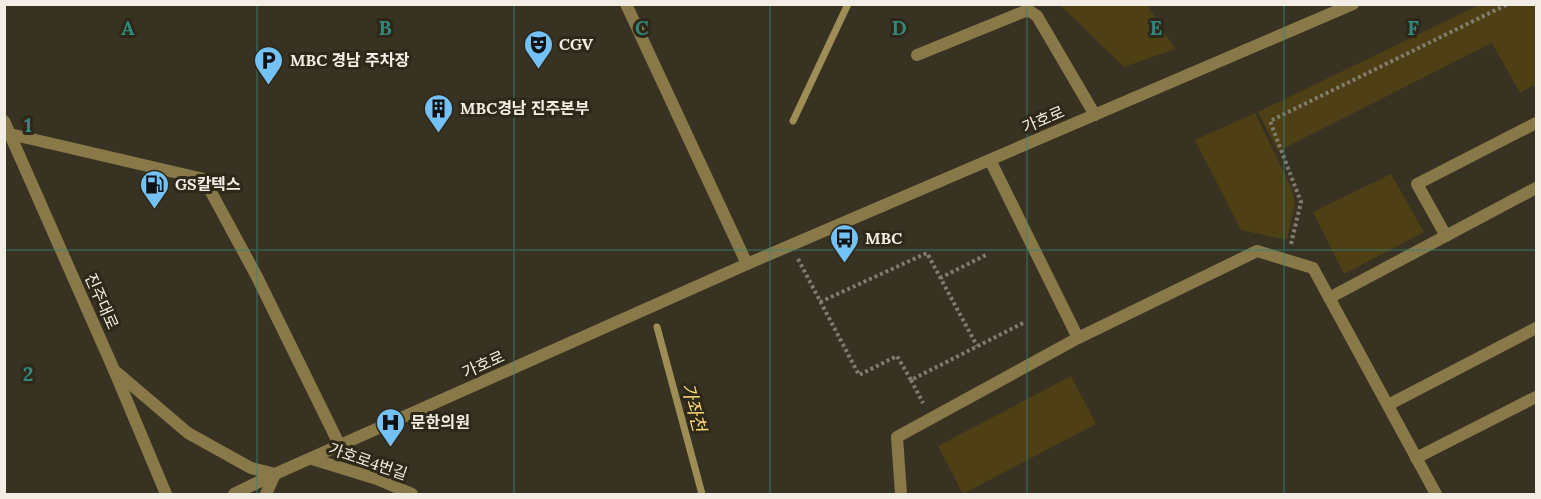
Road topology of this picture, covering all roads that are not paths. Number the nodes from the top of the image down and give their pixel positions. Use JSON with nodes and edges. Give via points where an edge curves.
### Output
{"nodes":[{"id":1,"x":626,"y":4,"type":"edge"},
{"id":2,"x":1353,"y":4,"type":"edge"},
{"id":3,"x":917,"y":55,"type":"dead end"},
{"id":4,"x":1095,"y":115,"type":"junction"},
{"id":5,"x":4,"y":121,"type":"edge"},
{"id":6,"x":1536,"y":123,"type":"edge"},
{"id":7,"x":10,"y":134,"type":"junction"},
{"id":8,"x":990,"y":160,"type":"junction"},
{"id":9,"x":1536,"y":188,"type":"edge"},
{"id":10,"x":1446,"y":236,"type":"junction"},
{"id":11,"x":747,"y":264,"type":"junction"},
{"id":12,"x":1329,"y":298,"type":"junction"},
{"id":13,"x":1536,"y":328,"type":"edge"},
{"id":14,"x":1078,"y":338,"type":"junction"},
{"id":15,"x":114,"y":370,"type":"junction"},
{"id":16,"x":1536,"y":397,"type":"edge"},
{"id":17,"x":1388,"y":405,"type":"junction"},
{"id":18,"x":340,"y":446,"type":"junction"},
{"id":19,"x":1416,"y":458,"type":"junction"},
{"id":20,"x":312,"y":459,"type":"junction"},
{"id":21,"x":275,"y":474,"type":"junction"},
{"id":22,"x":166,"y":495,"type":"edge"},
{"id":23,"x":234,"y":495,"type":"edge"},
{"id":24,"x":266,"y":495,"type":"edge"},
{"id":25,"x":412,"y":495,"type":"edge"},
{"id":26,"x":901,"y":495,"type":"edge"},
{"id":27,"x":1436,"y":495,"type":"edge"}],
"edges":[{"from":1,"to":11,"type":"street"},
{"from":2,"to":4,"type":"street","name":"가호로"},
{"from":3,"to":4,"type":"street","via":[[1028,10],[1037,16]]},
{"from":4,"to":8,"type":"street","name":"가호로"},
{"from":5,"to":7,"type":"street","name":"진주대로"},
{"from":6,"to":10,"type":"street","via":[[1417,184]]},
{"from":7,"to":15,"type":"street","name":"진주대로"},
{"from":7,"to":18,"type":"street","via":[[204,179]]},
{"from":8,"to":11,"type":"street","name":"가호로"},
{"from":8,"to":14,"type":"street"},
{"from":9,"to":10,"type":"street"},
{"from":10,"to":12,"type":"street"},
{"from":11,"to":18,"type":"street","name":"가호로"},
{"from":12,"to":14,"type":"street","via":[[1313,268],[1257,251]]},
{"from":12,"to":17,"type":"street"},
{"from":13,"to":17,"type":"street"},
{"from":14,"to":26,"type":"street","via":[[897,437]]},
{"from":15,"to":21,"type":"street","via":[[188,434],[251,468]]},
{"from":15,"to":22,"type":"street","name":"진주대로"},
{"from":16,"to":19,"type":"street"},
{"from":17,"to":19,"type":"street"},
{"from":18,"to":20,"type":"street","name":"가호로"},
{"from":19,"to":27,"type":"street"},
{"from":20,"to":21,"type":"street","name":"가호로"},
{"from":20,"to":25,"type":"street","name":"가호로4번길"},
{"from":21,"to":23,"type":"street","name":"가호로"},
{"from":21,"to":24,"type":"street"}]}
